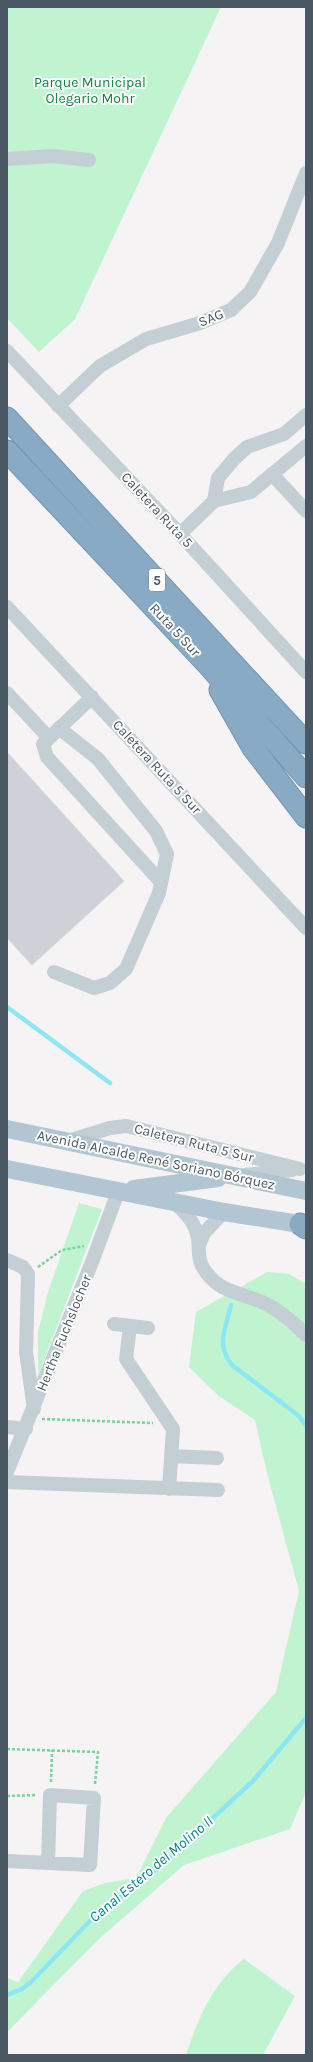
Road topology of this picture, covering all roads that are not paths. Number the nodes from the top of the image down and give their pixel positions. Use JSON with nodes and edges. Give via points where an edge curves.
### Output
{"nodes":[{"id":1,"x":7,"y":159,"type":"edge"},
{"id":2,"x":89,"y":160,"type":"dead end"},
{"id":3,"x":306,"y":173,"type":"edge"},
{"id":4,"x":7,"y":351,"type":"edge"},
{"id":5,"x":58,"y":406,"type":"junction"},
{"id":6,"x":306,"y":415,"type":"edge"},
{"id":7,"x":7,"y":418,"type":"edge"},
{"id":8,"x":306,"y":446,"type":"edge"},
{"id":9,"x":7,"y":451,"type":"edge"},
{"id":10,"x":272,"y":474,"type":"junction"},
{"id":11,"x":214,"y":501,"type":"junction"},
{"id":12,"x":306,"y":511,"type":"edge"},
{"id":13,"x":180,"y":534,"type":"junction"},
{"id":14,"x":7,"y":607,"type":"edge"},
{"id":15,"x":209,"y":666,"type":"junction"},
{"id":16,"x":306,"y":672,"type":"edge"},
{"id":17,"x":7,"y":693,"type":"edge"},
{"id":18,"x":92,"y":697,"type":"junction"},
{"id":19,"x":59,"y":728,"type":"junction"},
{"id":20,"x":49,"y":738,"type":"junction"},
{"id":21,"x":306,"y":743,"type":"edge"},
{"id":22,"x":306,"y":777,"type":"edge"},
{"id":23,"x":306,"y":817,"type":"edge"},
{"id":24,"x":161,"y":882,"type":"junction"},
{"id":25,"x":306,"y":928,"type":"edge"},
{"id":26,"x":54,"y":972,"type":"dead end"},
{"id":27,"x":7,"y":1129,"type":"edge"},
{"id":28,"x":66,"y":1141,"type":"junction"},
{"id":29,"x":303,"y":1168,"type":"edge"},
{"id":30,"x":7,"y":1169,"type":"edge"},
{"id":31,"x":232,"y":1176,"type":"junction"},
{"id":32,"x":306,"y":1191,"type":"edge"},
{"id":33,"x":118,"y":1192,"type":"junction"},
{"id":34,"x":174,"y":1202,"type":"junction"},
{"id":35,"x":224,"y":1212,"type":"junction"},
{"id":36,"x":304,"y":1226,"type":"edge"},
{"id":37,"x":199,"y":1245,"type":"junction"},
{"id":38,"x":7,"y":1260,"type":"edge"},
{"id":39,"x":114,"y":1324,"type":"dead end"},
{"id":40,"x":130,"y":1326,"type":"junction"},
{"id":41,"x":148,"y":1328,"type":"dead end"},
{"id":42,"x":306,"y":1335,"type":"edge"},
{"id":43,"x":30,"y":1419,"type":"junction"},
{"id":44,"x":7,"y":1427,"type":"edge"},
{"id":45,"x":171,"y":1456,"type":"junction"},
{"id":46,"x":217,"y":1458,"type":"dead end"},
{"id":47,"x":7,"y":1472,"type":"edge"},
{"id":48,"x":7,"y":1482,"type":"edge"},
{"id":49,"x":169,"y":1489,"type":"junction"},
{"id":50,"x":218,"y":1490,"type":"dead end"},
{"id":51,"x":7,"y":1861,"type":"edge"},
{"id":52,"x":48,"y":1863,"type":"junction"}],
"edges":[{"from":1,"to":2,"type":"street","via":[[53,156]]},
{"from":3,"to":5,"type":"street","name":"SAG","via":[[278,243],[250,292],[231,310],[200,323],[146,339],[100,366]]},
{"from":4,"to":5,"type":"street","name":"Caletera Ruta 5"},
{"from":5,"to":13,"type":"street","name":"Caletera Ruta 5"},
{"from":6,"to":11,"type":"street","via":[[284,434],[247,447],[234,458],[218,478]]},
{"from":7,"to":21,"type":"highway","name":"Ruta 5 Sur","number":"5"},
{"from":8,"to":10,"type":"street"},
{"from":9,"to":15,"type":"highway","name":"Ruta 5 Sur","number":"5"},
{"from":10,"to":11,"type":"street","via":[[251,492]]},
{"from":10,"to":12,"type":"street"},
{"from":11,"to":13,"type":"street"},
{"from":13,"to":16,"type":"street","name":"Caletera Ruta 5"},
{"from":14,"to":18,"type":"street","name":"Caletera Ruta 5 Sur"},
{"from":15,"to":22,"type":"highway","name":"Ruta 5 Sur","number":"5"},
{"from":15,"to":23,"type":"highway","via":[[229,708],[249,741]]},
{"from":17,"to":20,"type":"street"},
{"from":18,"to":19,"type":"street"},
{"from":18,"to":25,"type":"street","name":"Caletera Ruta 5 Sur"},
{"from":19,"to":20,"type":"street"},
{"from":19,"to":24,"type":"street","via":[[98,759],[156,831],[167,854]]},
{"from":20,"to":24,"type":"street","via":[[43,744],[47,757]]},
{"from":24,"to":26,"type":"street","via":[[159,893],[126,969],[110,983],[94,988]]},
{"from":27,"to":28,"type":"main road","name":"Avenida Alcalde René Soriano Bórquez"},
{"from":28,"to":29,"type":"street","name":"Caletera Ruta 5 Sur","via":[[126,1126]]},
{"from":28,"to":31,"type":"main road","name":"Avenida Alcalde René Soriano Bórquez"},
{"from":29,"to":31,"type":"street","name":"Caletera Ruta 5 Sur"},
{"from":30,"to":33,"type":"main road"},
{"from":31,"to":32,"type":"main road","name":"Avenida Alcalde René Soriano Bórquez"},
{"from":31,"to":33,"type":"main road"},
{"from":33,"to":34,"type":"main road"},
{"from":33,"to":43,"type":"street","name":"Hertha Fuchslocher"},
{"from":34,"to":35,"type":"main road"},
{"from":34,"to":37,"type":"street","via":[[186,1212],[196,1229]]},
{"from":35,"to":36,"type":"main road"},
{"from":35,"to":37,"type":"street","via":[[204,1233]]},
{"from":37,"to":42,"type":"street","via":[[198,1257],[201,1265],[214,1281],[222,1287],[264,1302]]},
{"from":38,"to":43,"type":"street","via":[[23,1267],[28,1274],[26,1352]]},
{"from":39,"to":40,"type":"street"},
{"from":40,"to":41,"type":"street"},
{"from":40,"to":45,"type":"street","via":[[126,1359],[173,1429]]},
{"from":43,"to":44,"type":"street"},
{"from":43,"to":47,"type":"street","name":"Hertha Fuchslocher"},
{"from":45,"to":46,"type":"street"},
{"from":45,"to":49,"type":"street"},
{"from":48,"to":49,"type":"street"},
{"from":49,"to":50,"type":"street"},
{"from":51,"to":52,"type":"street"},
{"from":52,"to":52,"type":"street","via":[[90,1865],[94,1798],[50,1795]]}]}
